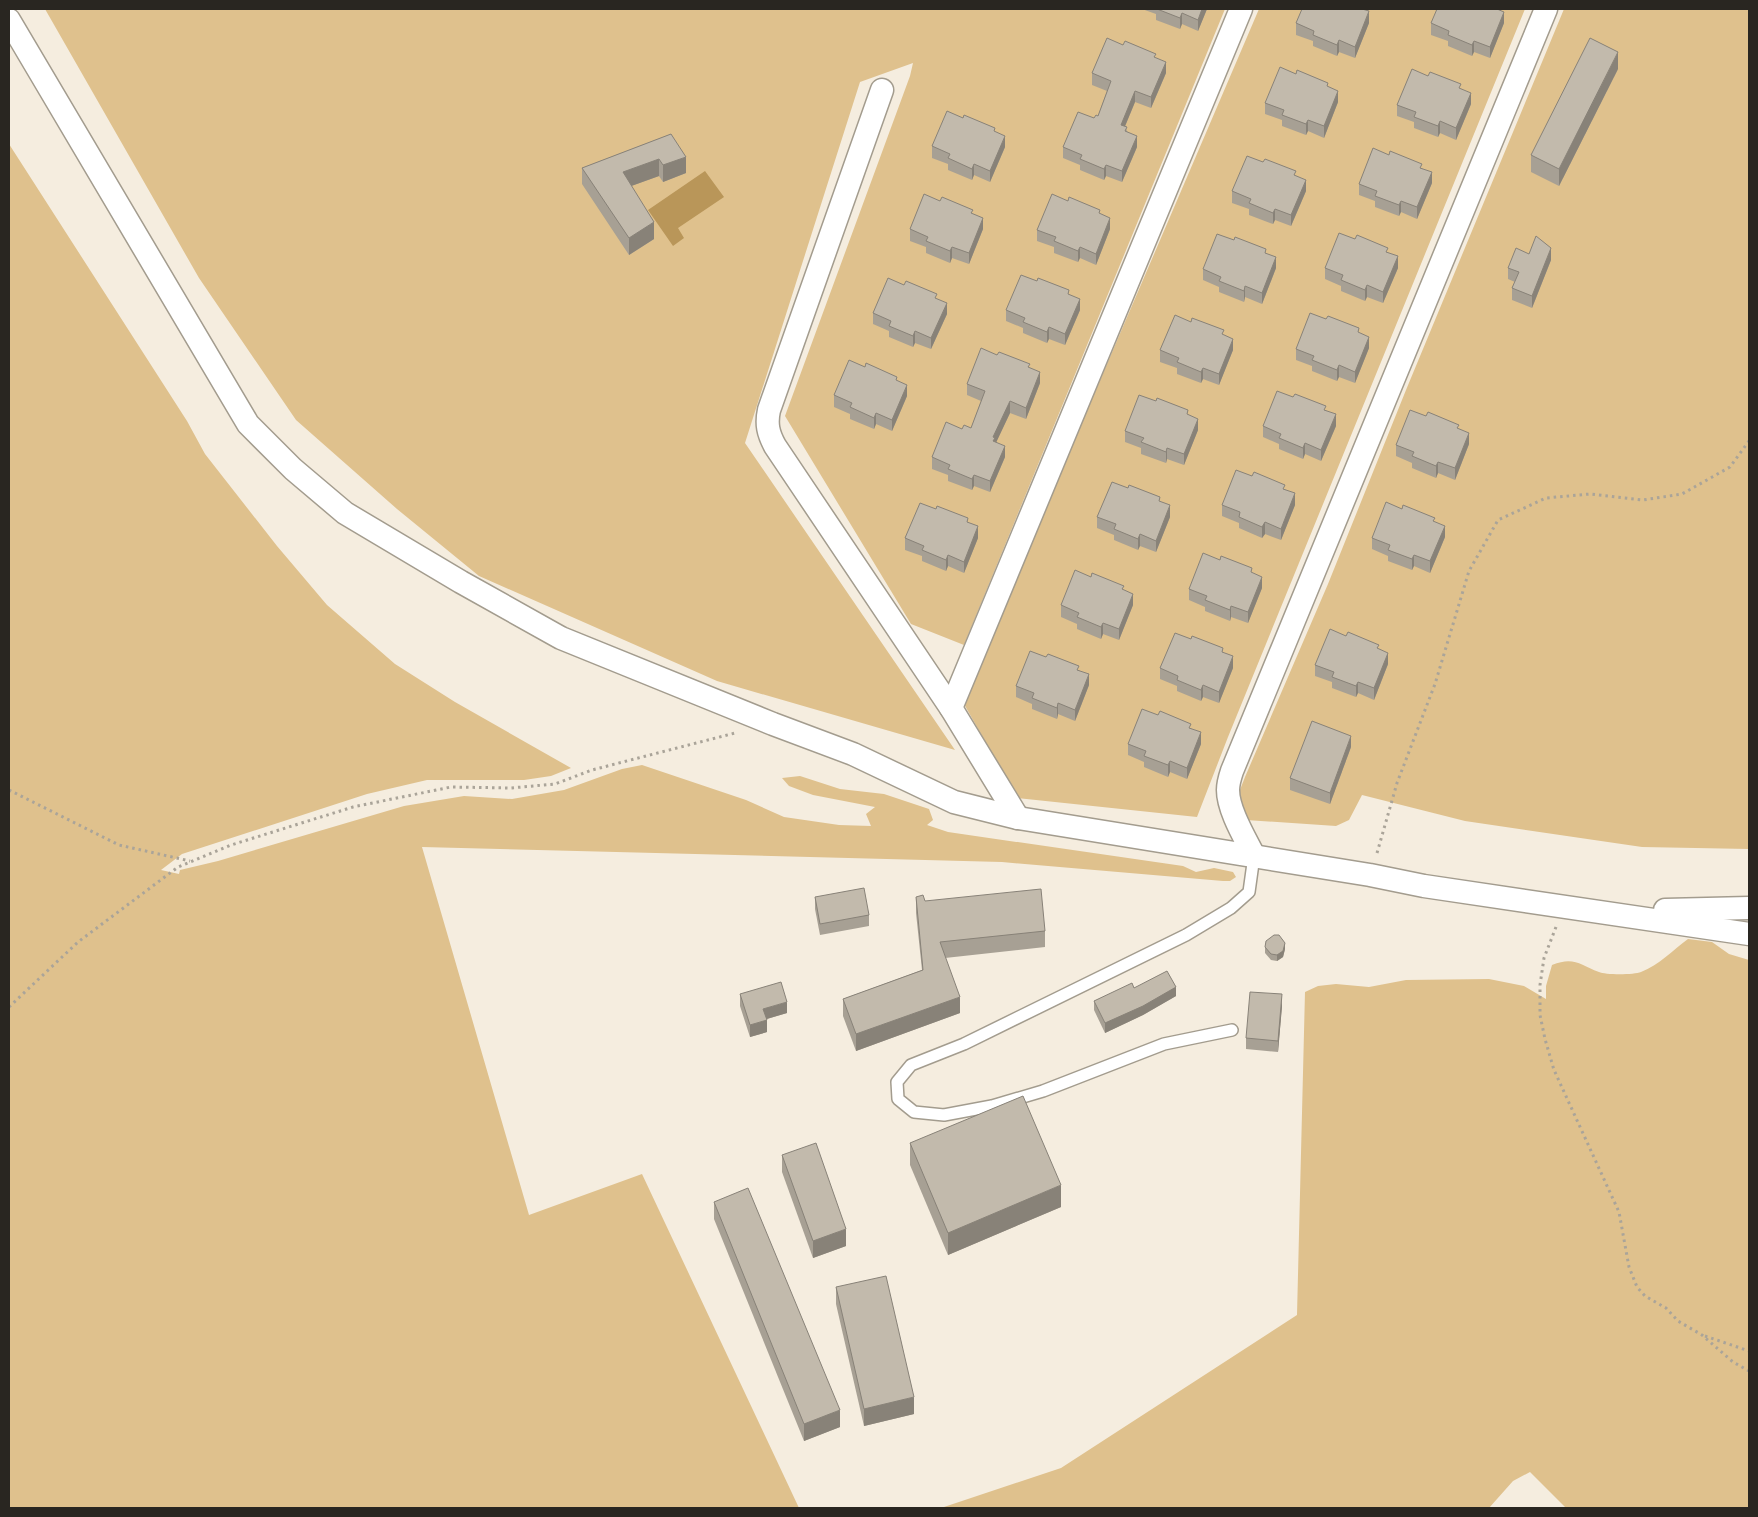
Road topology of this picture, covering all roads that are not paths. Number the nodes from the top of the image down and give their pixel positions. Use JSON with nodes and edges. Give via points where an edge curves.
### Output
{"nodes":[{"id":1,"x":1241,"y":9,"type":"edge"},
{"id":2,"x":1546,"y":9,"type":"edge"},
{"id":3,"x":9,"y":20,"type":"edge"},
{"id":4,"x":882,"y":90,"type":"dead end"},
{"id":5,"x":951,"y":708,"type":"junction"},
{"id":6,"x":1018,"y":818,"type":"junction"},
{"id":7,"x":1254,"y":856,"type":"junction"},
{"id":8,"x":1571,"y":907,"type":"junction"},
{"id":9,"x":1749,"y":908,"type":"edge"},
{"id":10,"x":1749,"y":934,"type":"edge"},
{"id":11,"x":1232,"y":1030,"type":"dead end"}],
"edges":[{"from":1,"to":5,"type":"street"},
{"from":2,"to":7,"type":"street","via":[[1232,771],[1229,799]]},
{"from":3,"to":6,"type":"street","via":[[248,424],[344,513],[561,638],[853,754],[954,802]]},
{"from":4,"to":5,"type":"street","via":[[769,410],[767,430]]},
{"from":5,"to":6,"type":"street"},
{"from":6,"to":7,"type":"street"},
{"from":7,"to":8,"type":"street","via":[[1424,886]]},
{"from":7,"to":11,"type":"lane","via":[[1249,892],[1231,908],[1186,935],[964,1044],[911,1065],[897,1082],[898,1098],[914,1112],[944,1115],[992,1106],[1043,1091],[1164,1044]]},
{"from":8,"to":9,"type":"street"},
{"from":8,"to":10,"type":"street"}]}
